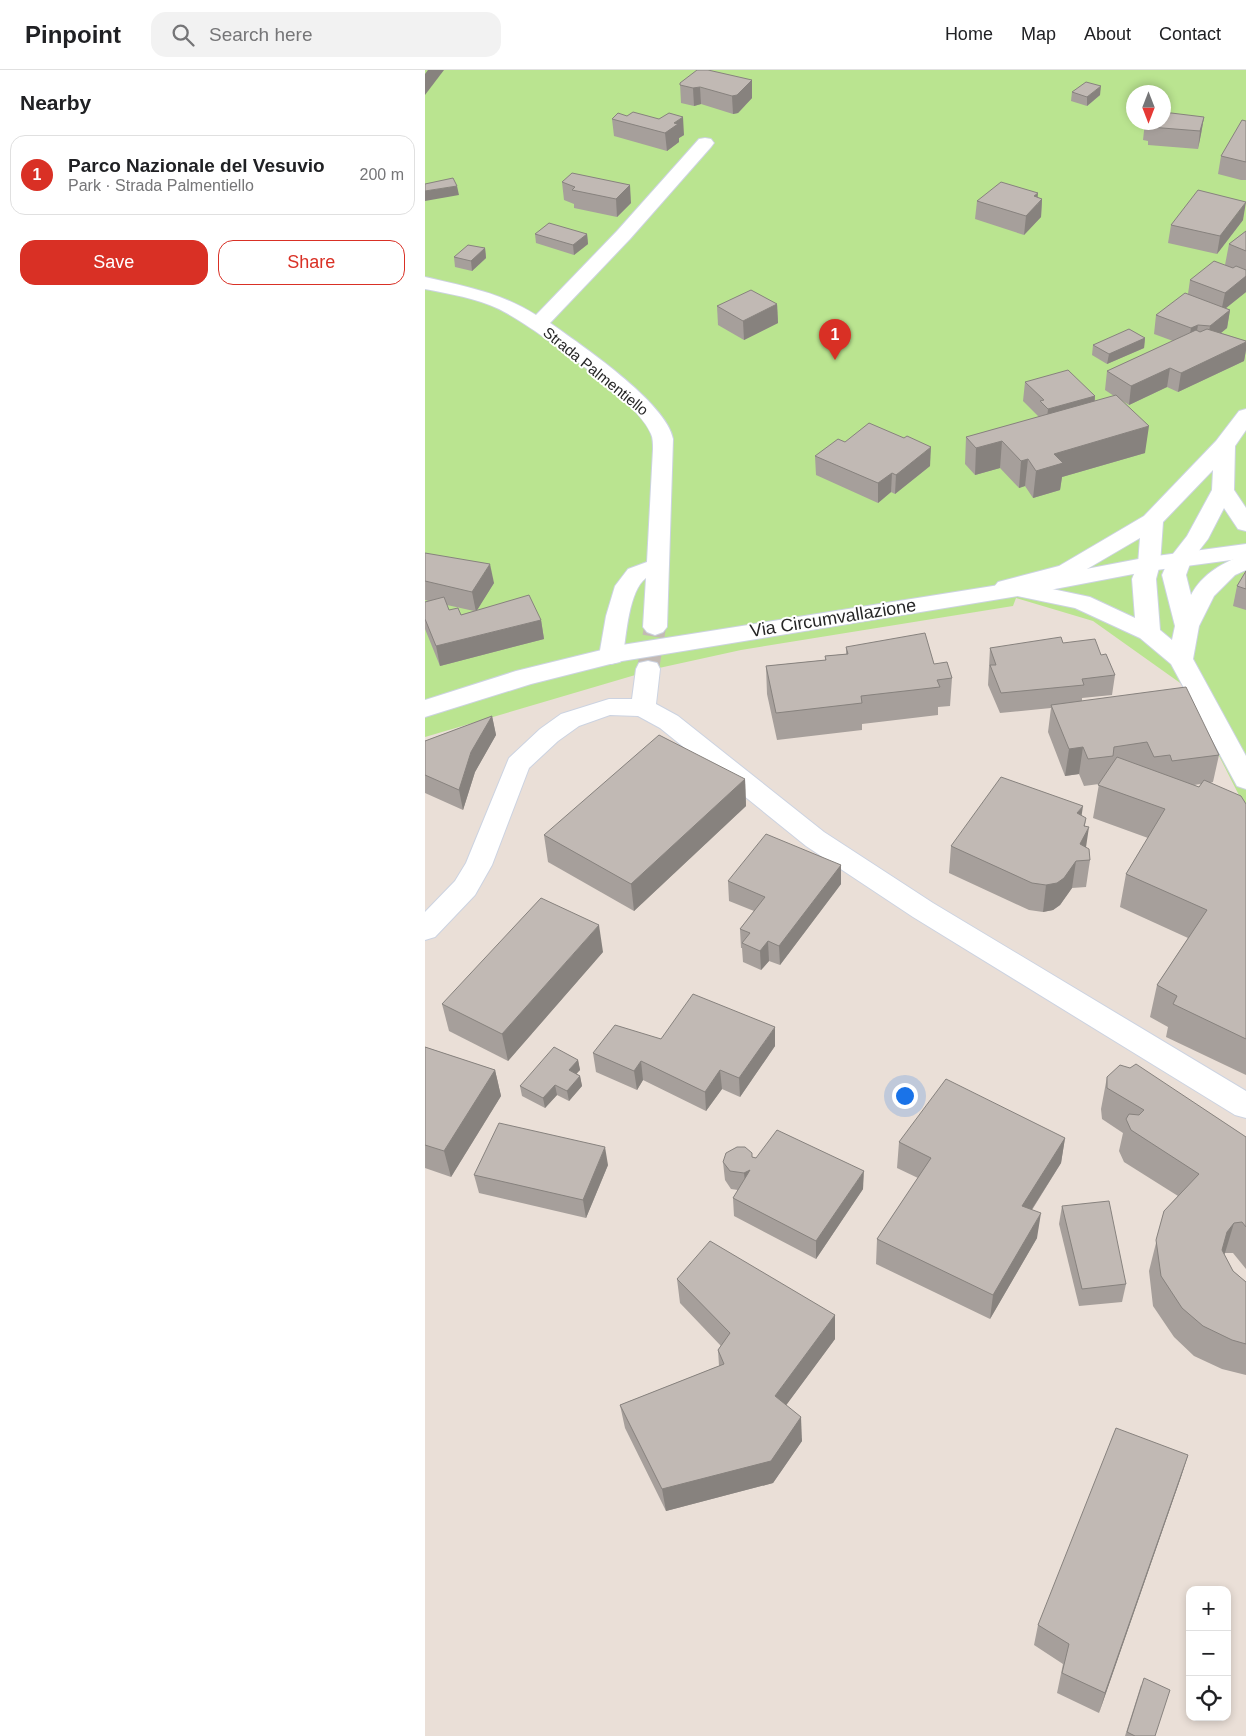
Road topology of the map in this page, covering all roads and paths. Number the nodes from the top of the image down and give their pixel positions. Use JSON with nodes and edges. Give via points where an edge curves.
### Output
{"nodes":[{"id":1,"x":705,"y":143,"type":"dead end"},
{"id":2,"x":425,"y":283,"type":"edge"},
{"id":3,"x":538,"y":324,"type":"junction"},
{"id":4,"x":1246,"y":415,"type":"edge"},
{"id":5,"x":1227,"y":442,"type":"junction"},
{"id":6,"x":1223,"y":490,"type":"junction"},
{"id":7,"x":1152,"y":521,"type":"junction"},
{"id":8,"x":1246,"y":524,"type":"edge"},
{"id":9,"x":1246,"y":551,"type":"edge"},
{"id":10,"x":1179,"y":559,"type":"junction"},
{"id":11,"x":1246,"y":562,"type":"edge"},
{"id":12,"x":1149,"y":564,"type":"junction"},
{"id":13,"x":658,"y":566,"type":"junction"},
{"id":14,"x":1018,"y":590,"type":"junction"},
{"id":15,"x":984,"y":593,"type":"junction"},
{"id":16,"x":1187,"y":626,"type":"junction"},
{"id":17,"x":655,"y":627,"type":"tunnel mouth"},
{"id":18,"x":1148,"y":633,"type":"junction"},
{"id":19,"x":611,"y":656,"type":"junction"},
{"id":20,"x":1181,"y":659,"type":"junction"},
{"id":21,"x":648,"y":669,"type":"tunnel mouth"},
{"id":22,"x":643,"y":708,"type":"junction"},
{"id":23,"x":425,"y":709,"type":"edge"},
{"id":24,"x":1246,"y":780,"type":"edge"},
{"id":25,"x":425,"y":930,"type":"edge"},
{"id":26,"x":1246,"y":1106,"type":"edge"}],
"edges":[{"from":1,"to":3,"type":"street","via":[[658,199]]},
{"from":2,"to":3,"type":"street","name":"Strada Palmentiello","via":[[507,305]]},
{"from":3,"to":13,"type":"street","name":"Strada Palmentiello","via":[[579,353],[643,407],[662,434]]},
{"from":4,"to":5,"type":"street"},
{"from":5,"to":6,"type":"street"},
{"from":5,"to":7,"type":"street"},
{"from":6,"to":8,"type":"street"},
{"from":6,"to":10,"type":"street","via":[[1197,539]]},
{"from":7,"to":12,"type":"street"},
{"from":7,"to":15,"type":"street","via":[[1067,571]]},
{"from":9,"to":10,"type":"street","name":"Via Circumvallazione"},
{"from":10,"to":12,"type":"street","name":"Via Circumvallazione"},
{"from":10,"to":16,"type":"street","via":[[1174,575]]},
{"from":11,"to":16,"type":"street","via":[[1227,570],[1204,592]]},
{"from":12,"to":14,"type":"street","name":"Via Circumvallazione"},
{"from":12,"to":18,"type":"street","via":[[1144,579]]},
{"from":13,"to":17,"type":"street","name":"Strada Palmentiello"},
{"from":13,"to":19,"type":"street","via":[[640,572],[630,580]]},
{"from":14,"to":15,"type":"street","name":"Via Circumvallazione"},
{"from":14,"to":18,"type":"street","via":[[1082,602]]},
{"from":15,"to":19,"type":"street","name":"Via Circumvallazione"},
{"from":16,"to":20,"type":"street"},
{"from":18,"to":20,"type":"street"},
{"from":19,"to":23,"type":"street","name":"Via Circumvallazione","via":[[525,677]]},
{"from":20,"to":24,"type":"street"},
{"from":21,"to":22,"type":"street"},
{"from":22,"to":25,"type":"street","via":[[609,707],[570,720],[518,764],[479,865],[465,888]]},
{"from":22,"to":26,"type":"street","via":[[669,722],[823,845],[923,910]]}]}
